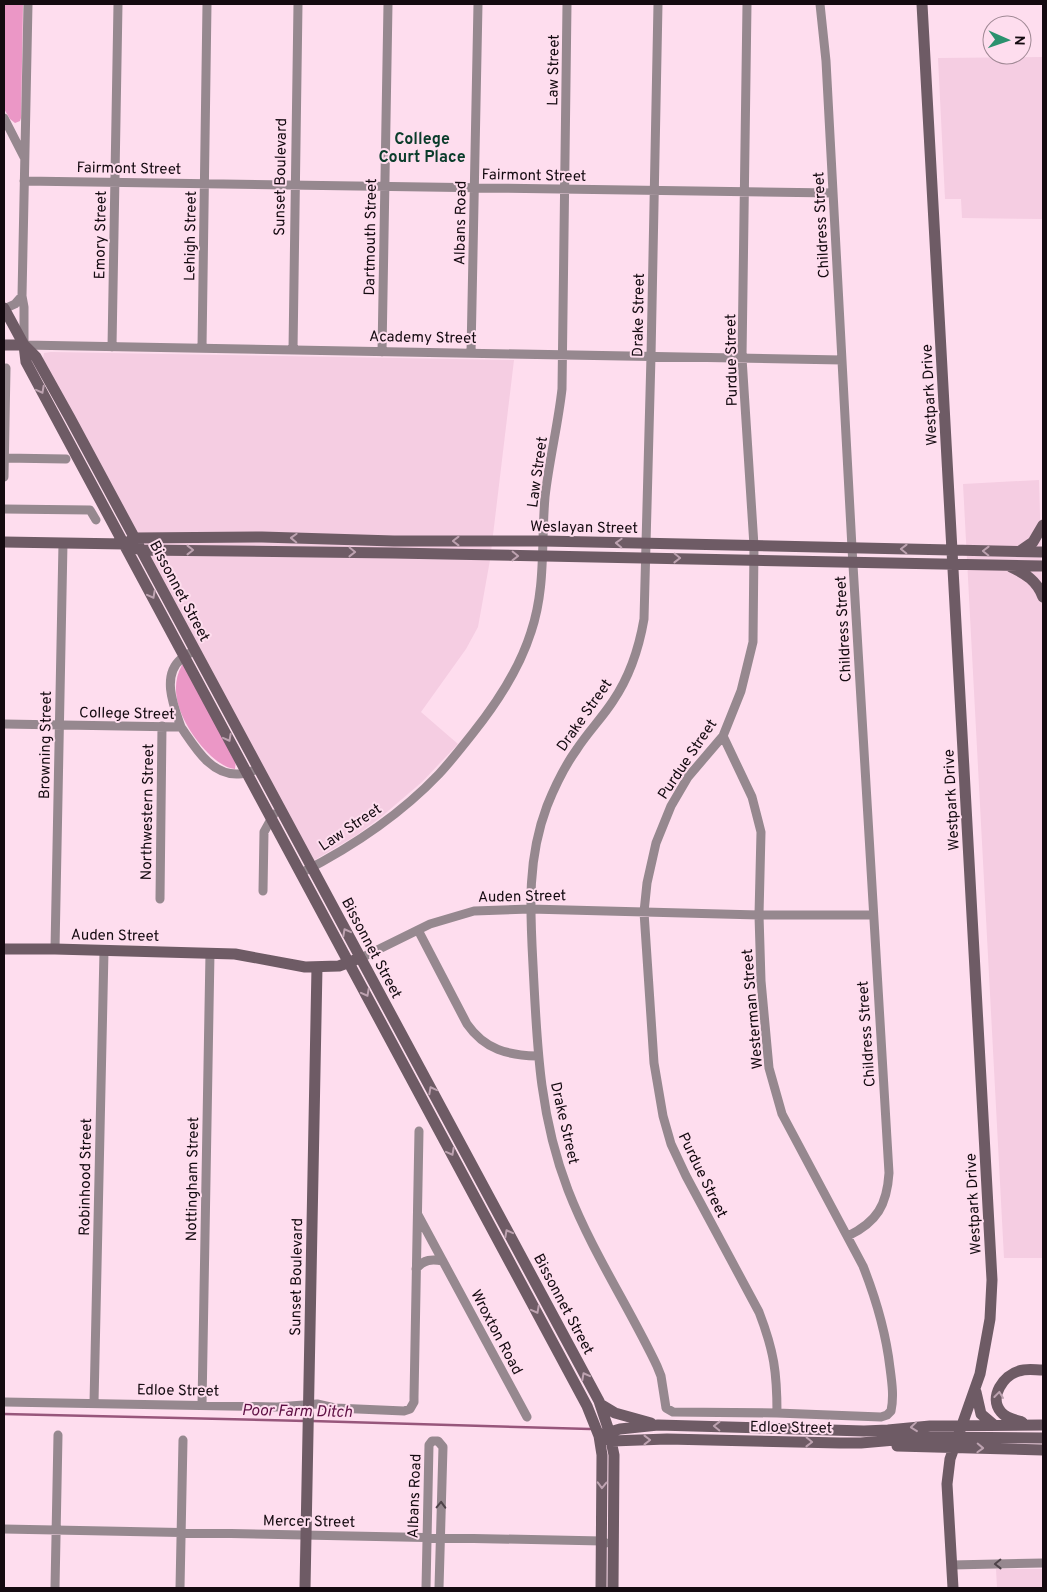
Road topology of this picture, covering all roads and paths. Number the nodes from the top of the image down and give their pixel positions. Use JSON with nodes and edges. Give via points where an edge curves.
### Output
{"nodes":[{"id":1,"x":28,"y":4,"type":"edge"},
{"id":2,"x":118,"y":4,"type":"edge"},
{"id":3,"x":207,"y":4,"type":"edge"},
{"id":4,"x":298,"y":4,"type":"edge"},
{"id":5,"x":388,"y":4,"type":"edge"},
{"id":6,"x":478,"y":4,"type":"edge"},
{"id":7,"x":567,"y":4,"type":"edge"},
{"id":8,"x":658,"y":4,"type":"edge"},
{"id":9,"x":747,"y":4,"type":"edge"},
{"id":10,"x":820,"y":4,"type":"edge"},
{"id":11,"x":922,"y":4,"type":"edge"},
{"id":12,"x":4,"y":118,"type":"edge"},
{"id":13,"x":25,"y":157,"type":"junction"},
{"id":14,"x":24,"y":181,"type":"junction"},
{"id":15,"x":115,"y":182,"type":"junction"},
{"id":16,"x":204,"y":183,"type":"junction"},
{"id":17,"x":295,"y":185,"type":"junction"},
{"id":18,"x":385,"y":186,"type":"junction"},
{"id":19,"x":474,"y":188,"type":"junction"},
{"id":20,"x":565,"y":189,"type":"junction"},
{"id":21,"x":654,"y":190,"type":"junction"},
{"id":22,"x":745,"y":192,"type":"junction"},
{"id":23,"x":833,"y":193,"type":"junction"},
{"id":24,"x":22,"y":296,"type":"junction"},
{"id":25,"x":4,"y":309,"type":"edge"},
{"id":26,"x":4,"y":345,"type":"edge"},
{"id":27,"x":24,"y":345,"type":"junction"},
{"id":28,"x":112,"y":347,"type":"junction"},
{"id":29,"x":202,"y":348,"type":"junction"},
{"id":30,"x":293,"y":350,"type":"junction"},
{"id":31,"x":382,"y":352,"type":"junction"},
{"id":32,"x":471,"y":353,"type":"junction"},
{"id":33,"x":562,"y":355,"type":"junction"},
{"id":34,"x":651,"y":356,"type":"junction"},
{"id":35,"x":742,"y":358,"type":"junction"},
{"id":36,"x":842,"y":360,"type":"junction"},
{"id":37,"x":6,"y":368,"type":"dead end"},
{"id":38,"x":4,"y":458,"type":"edge"},
{"id":39,"x":66,"y":459,"type":"dead end"},
{"id":40,"x":4,"y":477,"type":"edge"},
{"id":41,"x":4,"y":509,"type":"edge"},
{"id":42,"x":96,"y":520,"type":"dead end"},
{"id":43,"x":1043,"y":525,"type":"edge"},
{"id":44,"x":262,"y":537,"type":"junction"},
{"id":45,"x":130,"y":541,"type":"junction"},
{"id":46,"x":394,"y":541,"type":"junction"},
{"id":47,"x":544,"y":541,"type":"junction"},
{"id":48,"x":4,"y":542,"type":"edge"},
{"id":49,"x":63,"y":543,"type":"junction"},
{"id":50,"x":646,"y":543,"type":"junction"},
{"id":51,"x":754,"y":546,"type":"junction"},
{"id":52,"x":852,"y":548,"type":"junction"},
{"id":53,"x":141,"y":550,"type":"junction"},
{"id":54,"x":952,"y":550,"type":"junction"},
{"id":55,"x":262,"y":552,"type":"junction"},
{"id":56,"x":1019,"y":552,"type":"junction"},
{"id":57,"x":1043,"y":552,"type":"edge"},
{"id":58,"x":393,"y":553,"type":"junction"},
{"id":59,"x":543,"y":557,"type":"junction"},
{"id":60,"x":645,"y":558,"type":"junction"},
{"id":61,"x":754,"y":560,"type":"junction"},
{"id":62,"x":853,"y":561,"type":"junction"},
{"id":63,"x":953,"y":564,"type":"junction"},
{"id":64,"x":1007,"y":565,"type":"junction"},
{"id":65,"x":1043,"y":566,"type":"edge"},
{"id":66,"x":1043,"y":597,"type":"edge"},
{"id":67,"x":189,"y":654,"type":"junction"},
{"id":68,"x":4,"y":724,"type":"edge"},
{"id":69,"x":59,"y":725,"type":"junction"},
{"id":70,"x":162,"y":726,"type":"junction"},
{"id":71,"x":181,"y":727,"type":"junction"},
{"id":72,"x":723,"y":736,"type":"junction"},
{"id":73,"x":252,"y":771,"type":"junction"},
{"id":74,"x":279,"y":807,"type":"junction"},
{"id":75,"x":272,"y":818,"type":"junction"},
{"id":76,"x":307,"y":870,"type":"junction"},
{"id":77,"x":263,"y":891,"type":"dead end"},
{"id":78,"x":160,"y":899,"type":"dead end"},
{"id":79,"x":530,"y":909,"type":"junction"},
{"id":80,"x":644,"y":912,"type":"junction"},
{"id":81,"x":760,"y":915,"type":"junction"},
{"id":82,"x":873,"y":915,"type":"junction"},
{"id":83,"x":418,"y":930,"type":"junction"},
{"id":84,"x":4,"y":949,"type":"edge"},
{"id":85,"x":55,"y":949,"type":"junction"},
{"id":86,"x":104,"y":951,"type":"junction"},
{"id":87,"x":210,"y":953,"type":"junction"},
{"id":88,"x":360,"y":958,"type":"junction"},
{"id":89,"x":349,"y":962,"type":"junction"},
{"id":90,"x":317,"y":967,"type":"junction"},
{"id":91,"x":537,"y":1056,"type":"junction"},
{"id":92,"x":442,"y":1111,"type":"junction"},
{"id":93,"x":432,"y":1116,"type":"junction"},
{"id":94,"x":419,"y":1131,"type":"dead end"},
{"id":95,"x":417,"y":1213,"type":"junction"},
{"id":96,"x":848,"y":1236,"type":"junction"},
{"id":97,"x":443,"y":1261,"type":"junction"},
{"id":98,"x":416,"y":1269,"type":"junction"},
{"id":99,"x":533,"y":1279,"type":"junction"},
{"id":100,"x":522,"y":1285,"type":"junction"},
{"id":101,"x":1043,"y":1370,"type":"edge"},
{"id":102,"x":975,"y":1388,"type":"junction"},
{"id":103,"x":4,"y":1402,"type":"edge"},
{"id":104,"x":94,"y":1403,"type":"junction"},
{"id":105,"x":600,"y":1404,"type":"junction"},
{"id":106,"x":202,"y":1405,"type":"junction"},
{"id":107,"x":309,"y":1409,"type":"junction"},
{"id":108,"x":669,"y":1411,"type":"joint"},
{"id":109,"x":892,"y":1411,"type":"joint"},
{"id":110,"x":777,"y":1413,"type":"junction"},
{"id":111,"x":527,"y":1417,"type":"dead end"},
{"id":112,"x":658,"y":1425,"type":"junction"},
{"id":113,"x":962,"y":1425,"type":"junction"},
{"id":114,"x":994,"y":1425,"type":"junction"},
{"id":115,"x":1035,"y":1425,"type":"edge"},
{"id":116,"x":780,"y":1428,"type":"junction"},
{"id":117,"x":58,"y":1436,"type":"dead end"},
{"id":118,"x":607,"y":1436,"type":"junction"},
{"id":119,"x":1043,"y":1438,"type":"edge"},
{"id":120,"x":183,"y":1440,"type":"dead end"},
{"id":121,"x":780,"y":1441,"type":"junction"},
{"id":122,"x":957,"y":1442,"type":"junction"},
{"id":123,"x":1043,"y":1450,"type":"edge"},
{"id":124,"x":4,"y":1529,"type":"edge"},
{"id":125,"x":56,"y":1530,"type":"junction"},
{"id":126,"x":181,"y":1532,"type":"junction"},
{"id":127,"x":306,"y":1535,"type":"junction"},
{"id":128,"x":427,"y":1537,"type":"junction"},
{"id":129,"x":440,"y":1538,"type":"junction"},
{"id":130,"x":602,"y":1541,"type":"junction"},
{"id":131,"x":614,"y":1546,"type":"junction"},
{"id":132,"x":1043,"y":1563,"type":"edge"},
{"id":133,"x":952,"y":1565,"type":"junction"},
{"id":134,"x":55,"y":1588,"type":"edge"},
{"id":135,"x":180,"y":1588,"type":"edge"},
{"id":136,"x":305,"y":1588,"type":"edge"},
{"id":137,"x":426,"y":1588,"type":"edge"},
{"id":138,"x":439,"y":1588,"type":"edge"},
{"id":139,"x":601,"y":1588,"type":"edge"},
{"id":140,"x":613,"y":1588,"type":"edge"},
{"id":141,"x":953,"y":1588,"type":"edge"}],
"edges":[{"from":1,"to":13,"type":"street"},
{"from":2,"to":15,"type":"street","name":"Emory Street"},
{"from":3,"to":16,"type":"street","name":"Lehigh Street"},
{"from":4,"to":17,"type":"street","name":"Sunset Boulevard"},
{"from":5,"to":18,"type":"street","name":"Dartmouth Street"},
{"from":6,"to":19,"type":"street","name":"Albans Road"},
{"from":7,"to":20,"type":"street","name":"Law Street"},
{"from":8,"to":21,"type":"street","name":"Drake Street"},
{"from":9,"to":22,"type":"street","name":"Purdue Street"},
{"from":10,"to":23,"type":"street","name":"Childress Street"},
{"from":11,"to":54,"type":"main road","name":"Westpark Drive"},
{"from":12,"to":13,"type":"street"},
{"from":13,"to":14,"type":"street"},
{"from":14,"to":15,"type":"street","name":"Fairmont Street"},
{"from":14,"to":24,"type":"street"},
{"from":15,"to":16,"type":"street","name":"Fairmont Street"},
{"from":15,"to":28,"type":"street","name":"Emory Street"},
{"from":16,"to":17,"type":"street","name":"Fairmont Street"},
{"from":16,"to":29,"type":"street","name":"Lehigh Street"},
{"from":17,"to":18,"type":"street","name":"Fairmont Street"},
{"from":17,"to":30,"type":"street","name":"Sunset Boulevard"},
{"from":18,"to":19,"type":"street","name":"Fairmont Street"},
{"from":18,"to":31,"type":"street","name":"Dartmouth Street"},
{"from":19,"to":20,"type":"street","name":"Fairmont Street"},
{"from":19,"to":32,"type":"street","name":"Albans Road"},
{"from":20,"to":21,"type":"street","name":"Fairmont Street"},
{"from":20,"to":33,"type":"street","name":"Law Street"},
{"from":21,"to":22,"type":"street","name":"Fairmont Street"},
{"from":21,"to":34,"type":"street","name":"Drake Street"},
{"from":22,"to":23,"type":"street","name":"Fairmont Street"},
{"from":22,"to":35,"type":"street","name":"Purdue Street"},
{"from":23,"to":36,"type":"street","name":"Childress Street"},
{"from":24,"to":25,"type":"street"},
{"from":24,"to":27,"type":"street"},
{"from":25,"to":27,"type":"main road","name":"Bissonnet Street"},
{"from":26,"to":27,"type":"main road","name":"Academy Street"},
{"from":27,"to":28,"type":"street","name":"Academy Street"},
{"from":27,"to":45,"type":"main road","name":"Bissonnet Street","via":[[26,362]]},
{"from":28,"to":29,"type":"street","name":"Academy Street"},
{"from":29,"to":30,"type":"street","name":"Academy Street"},
{"from":30,"to":31,"type":"street","name":"Academy Street"},
{"from":31,"to":32,"type":"street","name":"Academy Street"},
{"from":32,"to":33,"type":"street","name":"Academy Street"},
{"from":33,"to":34,"type":"street","name":"Academy Street"},
{"from":33,"to":47,"type":"street","name":"Law Street","via":[[562,389],[545,499]]},
{"from":34,"to":35,"type":"street","name":"Academy Street"},
{"from":34,"to":50,"type":"street","name":"Drake Street"},
{"from":35,"to":36,"type":"street","name":"Academy Street"},
{"from":35,"to":51,"type":"street","name":"Purdue Street"},
{"from":36,"to":52,"type":"street","name":"Childress Street"},
{"from":37,"to":38,"type":"street"},
{"from":38,"to":39,"type":"street"},
{"from":38,"to":40,"type":"street"},
{"from":41,"to":42,"type":"street","via":[[90,510]]},
{"from":43,"to":56,"type":"main road","via":[[1034,542]]},
{"from":44,"to":45,"type":"main road","name":"Weslayan Street"},
{"from":46,"to":44,"type":"main road","name":"Weslayan Street","one_way":true},
{"from":44,"to":55,"type":"main road"},
{"from":45,"to":49,"type":"main road","name":"Weslayan Street"},
{"from":45,"to":53,"type":"main road","name":"Weslayan Street"},
{"from":45,"to":67,"type":"main road","name":"Bissonnet Street","one_way":true},
{"from":47,"to":46,"type":"main road","name":"Weslayan Street","one_way":true},
{"from":46,"to":58,"type":"main road"},
{"from":50,"to":47,"type":"main road","name":"Weslayan Street","one_way":true},
{"from":47,"to":59,"type":"street","name":"Law Street"},
{"from":48,"to":49,"type":"main road","name":"Weslayan Street"},
{"from":49,"to":69,"type":"street","name":"Browning Street"},
{"from":50,"to":51,"type":"main road","name":"Weslayan Street"},
{"from":50,"to":60,"type":"street","name":"Drake Street"},
{"from":51,"to":52,"type":"main road","name":"Weslayan Street"},
{"from":51,"to":61,"type":"street","name":"Purdue Street"},
{"from":54,"to":52,"type":"main road","name":"Weslayan Street","one_way":true},
{"from":52,"to":62,"type":"street","name":"Childress Street"},
{"from":53,"to":55,"type":"main road","name":"Weslayan Street","one_way":true},
{"from":53,"to":67,"type":"main road","name":"Bissonnet Street"},
{"from":56,"to":54,"type":"main road","name":"Weslayan Street","one_way":true},
{"from":54,"to":63,"type":"main road","name":"Westpark Drive"},
{"from":55,"to":58,"type":"main road","name":"Weslayan Street","one_way":true},
{"from":56,"to":57,"type":"main road","name":"Weslayan Street"},
{"from":58,"to":59,"type":"main road","name":"Weslayan Street","one_way":true},
{"from":59,"to":60,"type":"main road","name":"Weslayan Street"},
{"from":59,"to":76,"type":"street","name":"Law Street","via":[[541,589],[532,633],[502,694],[484,719],[439,774],[406,804],[363,838]]},
{"from":60,"to":61,"type":"main road","name":"Weslayan Street","one_way":true},
{"from":60,"to":79,"type":"street","name":"Drake Street","via":[[644,619],[639,647],[614,700],[577,749],[554,792],[539,830],[534,854]]},
{"from":61,"to":62,"type":"main road","name":"Weslayan Street"},
{"from":61,"to":72,"type":"street","name":"Purdue Street","via":[[754,642],[741,691]]},
{"from":62,"to":63,"type":"main road","name":"Weslayan Street"},
{"from":62,"to":82,"type":"street","name":"Childress Street"},
{"from":63,"to":64,"type":"main road","name":"Weslayan Street"},
{"from":63,"to":102,"type":"main road","name":"Westpark Drive","via":[[992,1265],[988,1340]]},
{"from":64,"to":65,"type":"main road","name":"Weslayan Street"},
{"from":64,"to":66,"type":"main road","via":[[1032,579]]},
{"from":67,"to":71,"type":"street","via":[[174,668],[170,682],[172,701]]},
{"from":67,"to":73,"type":"main road","name":"Bissonnet Street"},
{"from":68,"to":69,"type":"street","name":"College Street"},
{"from":69,"to":70,"type":"street","name":"College Street"},
{"from":69,"to":85,"type":"street","name":"Browning Street"},
{"from":70,"to":71,"type":"street","name":"College Street"},
{"from":70,"to":78,"type":"street","name":"Northwestern Street"},
{"from":71,"to":73,"type":"street","name":"College Street","via":[[211,766],[230,774]]},
{"from":72,"to":80,"type":"street","name":"Purdue Street","via":[[688,777],[672,806],[656,844]]},
{"from":72,"to":81,"type":"street","name":"Westerman Street","via":[[752,797],[761,832]]},
{"from":73,"to":74,"type":"main road","name":"Bissonnet Street"},
{"from":73,"to":75,"type":"main road","name":"Bissonnet Street"},
{"from":74,"to":75,"type":"street"},
{"from":74,"to":76,"type":"main road","name":"Bissonnet Street"},
{"from":75,"to":76,"type":"main road","name":"Bissonnet Street"},
{"from":75,"to":77,"type":"street","via":[[264,832]]},
{"from":88,"to":76,"type":"main road","name":"Bissonnet Street","one_way":true},
{"from":76,"to":89,"type":"main road","name":"Bissonnet Street"},
{"from":79,"to":80,"type":"street","name":"Auden Street"},
{"from":79,"to":83,"type":"street","name":"Auden Street","via":[[474,911],[445,918]]},
{"from":79,"to":91,"type":"street","name":"Drake Street"},
{"from":80,"to":81,"type":"street","name":"Auden Street"},
{"from":80,"to":110,"type":"street","name":"Purdue Street","via":[[654,1063],[663,1116],[671,1144],[686,1176],[767,1332],[778,1384]]},
{"from":81,"to":82,"type":"street","name":"Auden Street"},
{"from":81,"to":96,"type":"street","name":"Westerman Street","via":[[769,1068],[782,1114]]},
{"from":82,"to":96,"type":"street","name":"Childress Street","via":[[888,1182],[876,1216],[863,1229]]},
{"from":83,"to":88,"type":"street","name":"Auden Street"},
{"from":83,"to":91,"type":"street","via":[[473,1034],[501,1051]]},
{"from":84,"to":85,"type":"main road","name":"Auden Street"},
{"from":85,"to":86,"type":"main road","name":"Auden Street"},
{"from":86,"to":87,"type":"main road","name":"Auden Street"},
{"from":86,"to":104,"type":"street","name":"Robinhood Street"},
{"from":87,"to":90,"type":"main road","name":"Auden Street"},
{"from":87,"to":106,"type":"street","name":"Nottingham Street"},
{"from":88,"to":89,"type":"main road","name":"Auden Street"},
{"from":92,"to":88,"type":"main road","name":"Bissonnet Street","one_way":true},
{"from":89,"to":90,"type":"main road","name":"Auden Street"},
{"from":89,"to":93,"type":"main road","name":"Bissonnet Street","one_way":true},
{"from":90,"to":107,"type":"main road","name":"Sunset Boulevard"},
{"from":91,"to":108,"type":"street","name":"Drake Street","via":[[548,1125],[568,1189],[590,1241],[657,1366],[664,1405]]},
{"from":92,"to":93,"type":"main road"},
{"from":99,"to":92,"type":"main road","name":"Bissonnet Street","one_way":true},
{"from":93,"to":100,"type":"main road","name":"Bissonnet Street","one_way":true},
{"from":94,"to":95,"type":"street"},
{"from":95,"to":97,"type":"street","name":"Wroxton Road"},
{"from":95,"to":98,"type":"street"},
{"from":96,"to":109,"type":"street","name":"Westerman Street","via":[[863,1266],[882,1320]]},
{"from":97,"to":98,"type":"street","via":[[431,1259]]},
{"from":97,"to":111,"type":"street","name":"Wroxton Road"},
{"from":98,"to":107,"type":"street","name":"Edloe Street","via":[[414,1402],[410,1409]]},
{"from":99,"to":100,"type":"main road"},
{"from":105,"to":99,"type":"main road","name":"Bissonnet Street","one_way":true},
{"from":100,"to":118,"type":"main road","name":"Bissonnet Street","one_way":true,"via":[[587,1406]]},
{"from":115,"to":101,"type":"main road","one_way":true,"via":[[1007,1417],[1001,1412],[998,1390],[1014,1373]]},
{"from":102,"to":113,"type":"main road","name":"Westpark Drive"},
{"from":102,"to":114,"type":"main road","via":[[981,1414]]},
{"from":103,"to":104,"type":"street","name":"Edloe Street"},
{"from":104,"to":106,"type":"street","name":"Edloe Street"},
{"from":105,"to":112,"type":"main road","name":"Edloe Street","via":[[616,1413]]},
{"from":105,"to":118,"type":"main road","name":"Bissonnet Street"},
{"from":106,"to":107,"type":"street","name":"Edloe Street"},
{"from":107,"to":127,"type":"main road","name":"Sunset Boulevard"},
{"from":108,"to":110,"type":"street","name":"Edloe Street"},
{"from":109,"to":110,"type":"street","name":"Edloe Street","via":[[882,1417]]},
{"from":116,"to":112,"type":"main road","name":"Edloe Street","one_way":true},
{"from":112,"to":118,"type":"main road","name":"Edloe Street"},
{"from":113,"to":114,"type":"main road","name":"Edloe Street"},
{"from":113,"to":116,"type":"main road","name":"Edloe Street","one_way":true,"via":[[864,1431]]},
{"from":113,"to":122,"type":"main road","name":"Westpark Drive"},
{"from":114,"to":115,"type":"main road","name":"Edloe Street"},
{"from":116,"to":121,"type":"main road"},
{"from":117,"to":125,"type":"street"},
{"from":118,"to":121,"type":"main road","name":"Edloe Street","one_way":true},
{"from":118,"to":130,"type":"main road","name":"Bissonnet Street","one_way":true,"via":[[602,1470]]},
{"from":118,"to":131,"type":"main road","name":"Bissonnet Street","via":[[615,1471]]},
{"from":119,"to":122,"type":"main road"},
{"from":120,"to":126,"type":"street"},
{"from":121,"to":122,"type":"main road","name":"Edloe Street","one_way":true,"via":[[895,1446]]},
{"from":122,"to":123,"type":"main road","one_way":true},
{"from":122,"to":133,"type":"main road","name":"Westpark Drive","via":[[950,1459],[947,1484]]},
{"from":124,"to":125,"type":"street","name":"Mercer Street"},
{"from":125,"to":126,"type":"street","name":"Mercer Street"},
{"from":125,"to":134,"type":"street"},
{"from":126,"to":127,"type":"street","name":"Mercer Street"},
{"from":126,"to":135,"type":"street"},
{"from":127,"to":128,"type":"street","name":"Mercer Street"},
{"from":127,"to":136,"type":"main road","name":"Sunset Boulevard"},
{"from":128,"to":129,"type":"street","name":"Mercer Street"},
{"from":129,"to":128,"type":"street","name":"Albans Road","one_way":true,"via":[[443,1447],[438,1441],[429,1445]]},
{"from":128,"to":137,"type":"street","name":"Albans Road"},
{"from":129,"to":130,"type":"street","name":"Mercer Street"},
{"from":129,"to":138,"type":"street","name":"Albans Road"},
{"from":130,"to":131,"type":"street","name":"Mercer Street"},
{"from":130,"to":139,"type":"main road","name":"Bissonnet Street"},
{"from":131,"to":140,"type":"main road","name":"Bissonnet Street"},
{"from":132,"to":133,"type":"street","one_way":true},
{"from":133,"to":141,"type":"main road","name":"Westpark Drive"}]}
